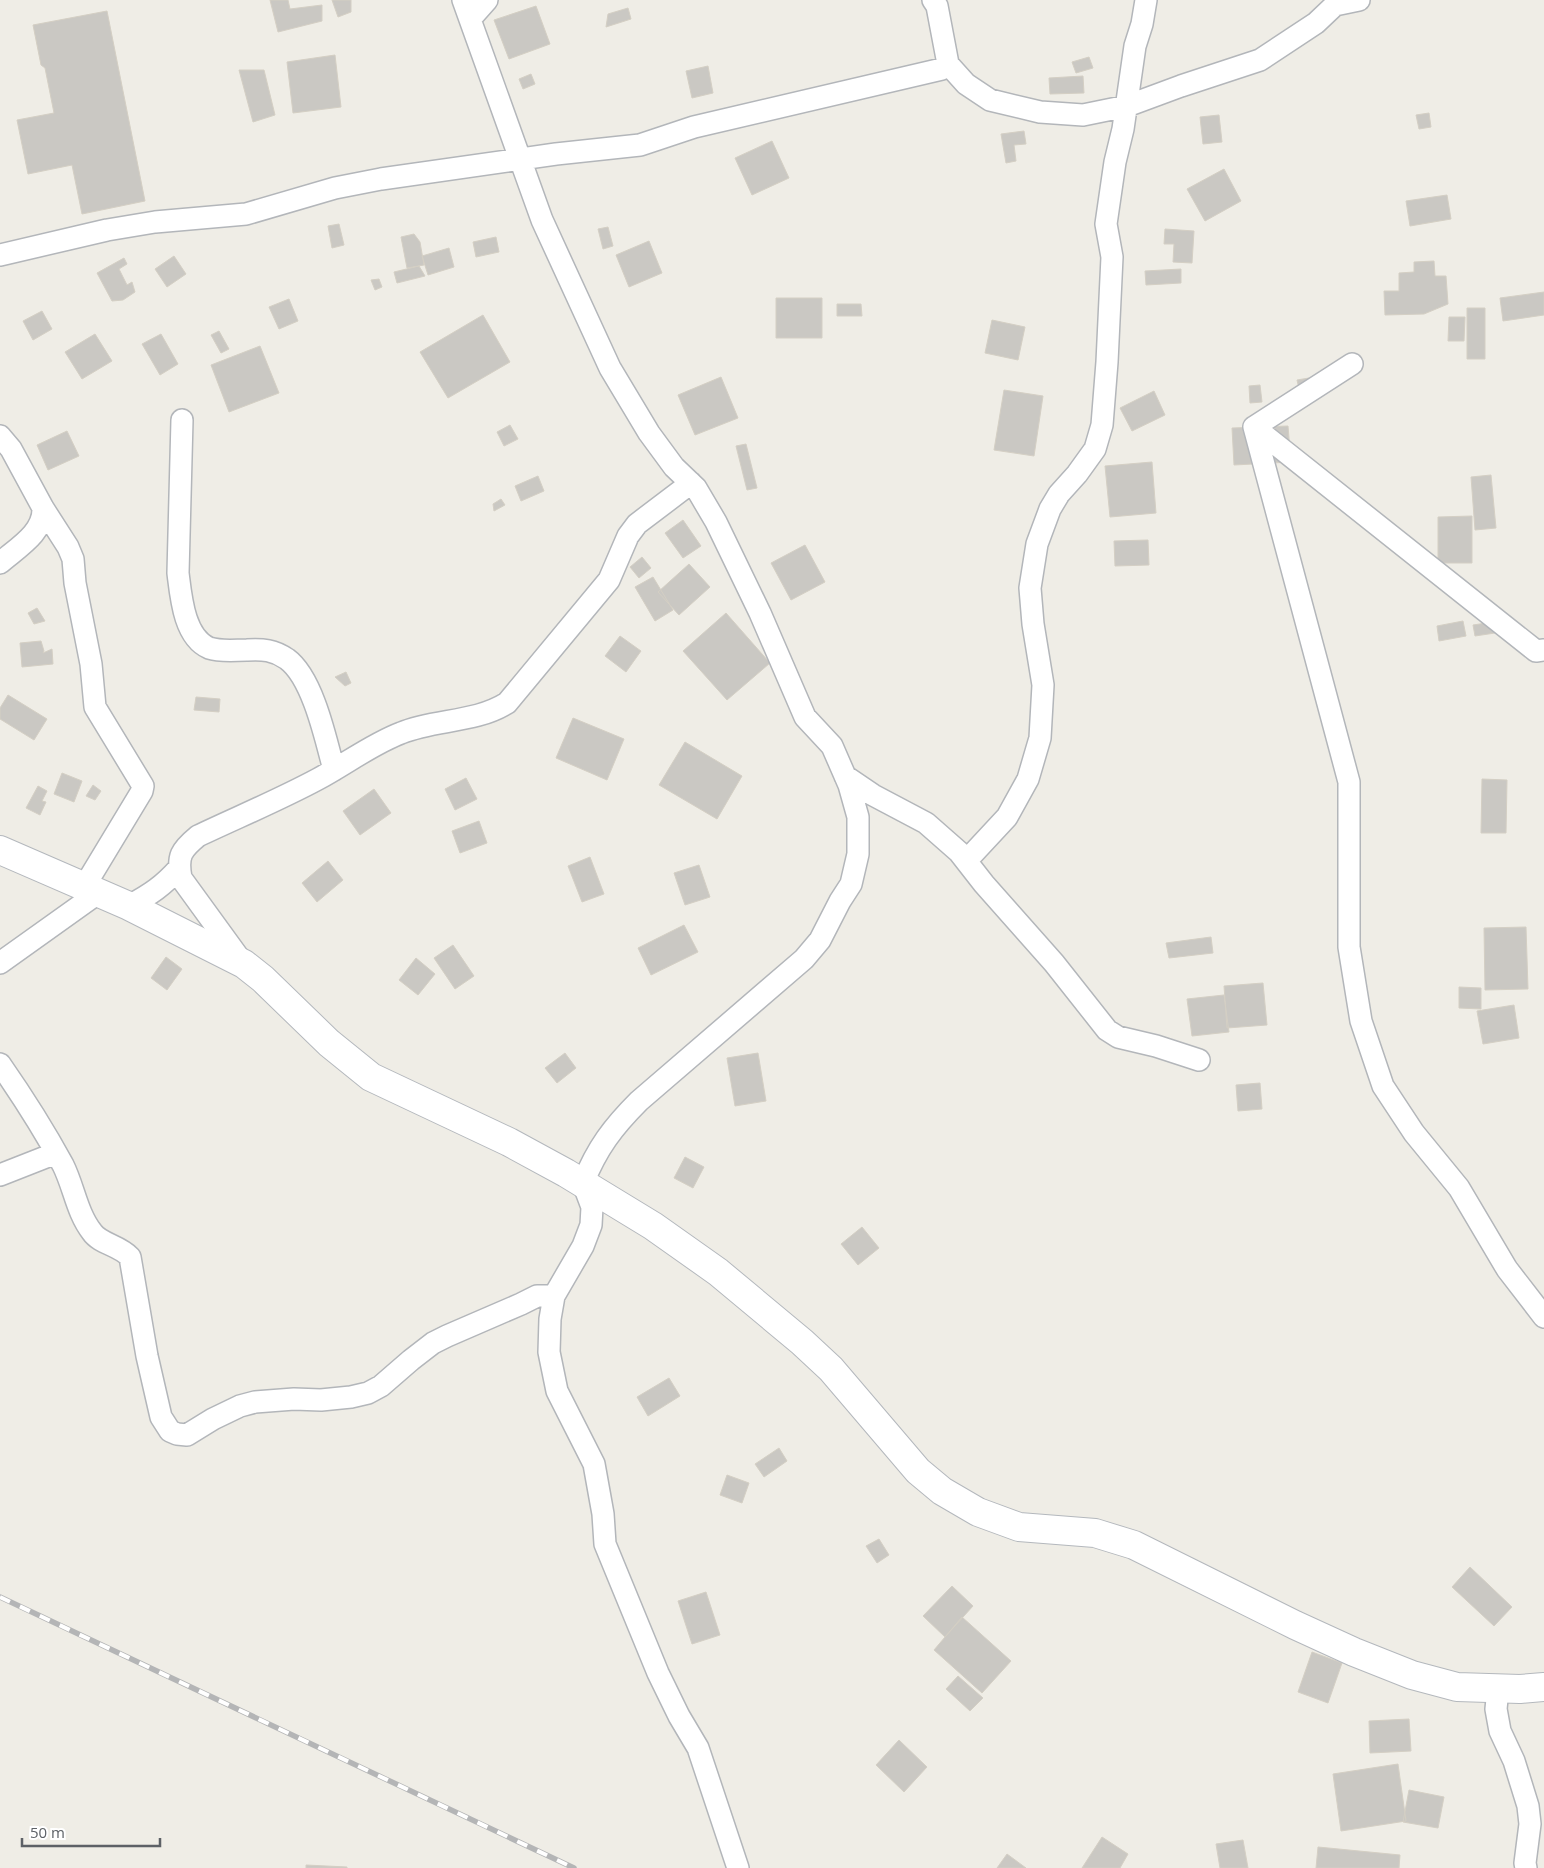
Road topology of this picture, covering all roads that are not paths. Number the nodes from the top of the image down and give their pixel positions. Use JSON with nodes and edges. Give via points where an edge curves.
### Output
{"nodes":[{"id":1,"x":487,"y":0,"type":"edge"},
{"id":2,"x":933,"y":0,"type":"edge"},
{"id":3,"x":1146,"y":0,"type":"edge"},
{"id":4,"x":1359,"y":0,"type":"edge"},
{"id":5,"x":467,"y":9,"type":"edge"},
{"id":6,"x":948,"y":64,"type":"junction"},
{"id":7,"x":1127,"y":106,"type":"junction"},
{"id":8,"x":520,"y":159,"type":"junction"},
{"id":9,"x":0,"y":255,"type":"edge"},
{"id":10,"x":1352,"y":364,"type":"dead end"},
{"id":11,"x":182,"y":420,"type":"dead end"},
{"id":12,"x":1254,"y":428,"type":"junction"},
{"id":13,"x":0,"y":436,"type":"edge"},
{"id":14,"x":691,"y":484,"type":"junction"},
{"id":15,"x":43,"y":508,"type":"junction"},
{"id":16,"x":0,"y":563,"type":"edge"},
{"id":17,"x":1544,"y":650,"type":"edge"},
{"id":18,"x":334,"y":770,"type":"junction"},
{"id":19,"x":845,"y":776,"type":"junction"},
{"id":20,"x":0,"y":850,"type":"edge"},
{"id":21,"x":967,"y":860,"type":"junction"},
{"id":22,"x":179,"y":868,"type":"junction"},
{"id":23,"x":91,"y":890,"type":"junction"},
{"id":24,"x":129,"y":906,"type":"junction"},
{"id":25,"x":0,"y":963,"type":"edge"},
{"id":26,"x":244,"y":964,"type":"junction"},
{"id":27,"x":1199,"y":1060,"type":"dead end"},
{"id":28,"x":0,"y":1064,"type":"edge"},
{"id":29,"x":56,"y":1153,"type":"junction"},
{"id":30,"x":0,"y":1175,"type":"edge"},
{"id":31,"x":584,"y":1183,"type":"junction"},
{"id":32,"x":554,"y":1296,"type":"junction"},
{"id":33,"x":1544,"y":1317,"type":"edge"},
{"id":34,"x":1544,"y":1687,"type":"edge"},
{"id":35,"x":1498,"y":1689,"type":"junction"},
{"id":36,"x":738,"y":1868,"type":"edge"},
{"id":37,"x":1526,"y":1868,"type":"edge"}],
"edges":[{"from":1,"to":5,"type":"street"},
{"from":2,"to":6,"type":"street","via":[[937,6]]},
{"from":3,"to":7,"type":"street","via":[[1135,46]]},
{"from":4,"to":7,"type":"street","via":[[1336,5],[1316,24],[1260,60]]},
{"from":5,"to":8,"type":"street"},
{"from":6,"to":7,"type":"street","via":[[966,84],[990,100],[1022,108],[1083,115]]},
{"from":6,"to":8,"type":"street","via":[[942,69],[883,84],[694,127],[640,146]]},
{"from":7,"to":21,"type":"street","via":[[1106,224],[1112,257],[1102,425],[1095,449],[1050,509],[1037,544],[1030,588],[1043,685],[1040,738],[1028,780],[1007,817]]},
{"from":8,"to":9,"type":"street","via":[[381,179],[335,188],[246,214],[107,230]]},
{"from":8,"to":14,"type":"street","via":[[542,220],[610,368],[649,433]]},
{"from":10,"to":12,"type":"street"},
{"from":11,"to":18,"type":"street","via":[[178,573],[190,626],[199,641],[208,647],[219,650],[268,649],[298,669],[321,723]]},
{"from":12,"to":17,"type":"street","via":[[1536,651]]},
{"from":12,"to":33,"type":"street","via":[[1349,782],[1349,947],[1361,1021],[1383,1086],[1414,1133],[1458,1188],[1507,1269]]},
{"from":13,"to":15,"type":"street","via":[[11,449]]},
{"from":14,"to":18,"type":"street","via":[[637,524],[628,536],[609,580],[507,703],[484,714],[403,732]]},
{"from":14,"to":19,"type":"street","via":[[716,522],[805,717],[832,746]]},
{"from":15,"to":16,"type":"street","via":[[43,518],[33,535]]},
{"from":15,"to":23,"type":"street","via":[[73,559],[97,712],[142,786]]},
{"from":18,"to":22,"type":"street","via":[[198,836],[180,854]]},
{"from":19,"to":21,"type":"street","via":[[926,823]]},
{"from":19,"to":31,"type":"street","via":[[858,817],[858,854],[851,884],[820,940],[804,959],[633,1106],[605,1140]]},
{"from":20,"to":23,"type":"street"},
{"from":21,"to":27,"type":"street","via":[[1107,1030],[1118,1037]]},
{"from":22,"to":24,"type":"street","via":[[165,884]]},
{"from":22,"to":26,"type":"street","via":[[180,878]]},
{"from":23,"to":24,"type":"street"},
{"from":23,"to":25,"type":"street"},
{"from":24,"to":26,"type":"street"},
{"from":26,"to":31,"type":"street","via":[[370,1077],[509,1142]]},
{"from":28,"to":29,"type":"street","via":[[42,1126]]},
{"from":29,"to":30,"type":"street"},
{"from":29,"to":32,"type":"street","via":[[92,1234],[130,1257],[147,1356],[161,1417],[170,1432],[187,1435],[213,1419],[255,1402],[321,1400],[368,1393],[433,1343],[537,1296]]},
{"from":31,"to":32,"type":"street","via":[[592,1207],[591,1225],[583,1246]]},
{"from":31,"to":35,"type":"street","via":[[718,1272],[802,1342],[831,1369],[918,1471],[942,1491],[978,1512],[1019,1528],[1095,1533],[1134,1546],[1295,1624],[1412,1675],[1457,1687]]},
{"from":32,"to":36,"type":"street","via":[[549,1352],[557,1391],[594,1464],[605,1544],[658,1673],[698,1748]]},
{"from":34,"to":35,"type":"street"},
{"from":35,"to":37,"type":"street","via":[[1496,1709],[1500,1731],[1528,1806],[1530,1824]]}]}
